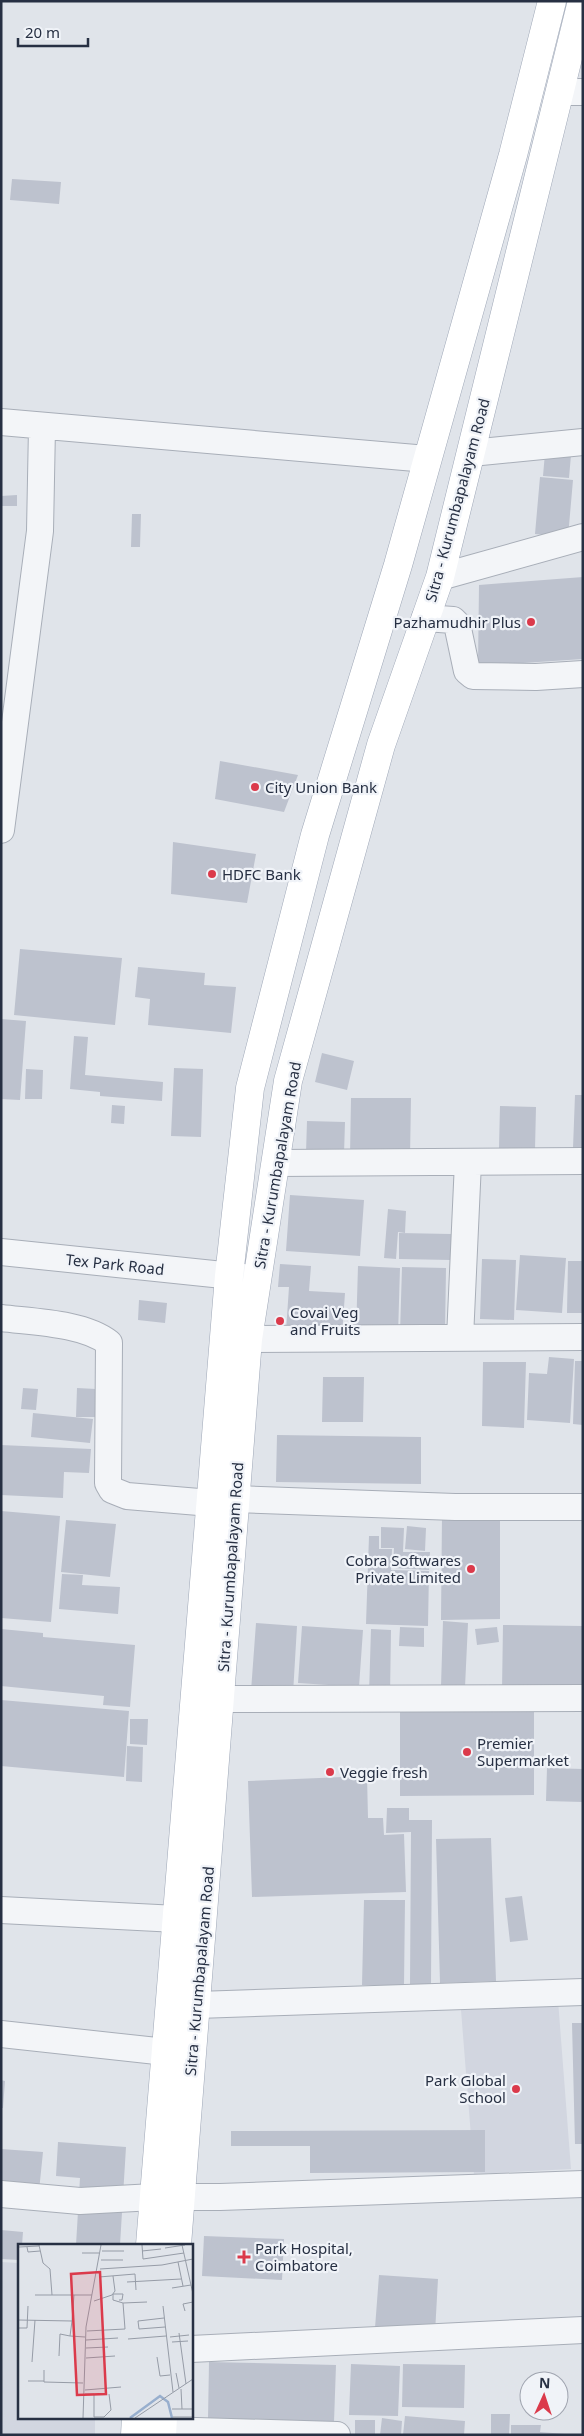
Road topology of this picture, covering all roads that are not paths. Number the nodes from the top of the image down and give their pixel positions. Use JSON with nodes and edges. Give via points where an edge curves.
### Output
{"nodes":[{"id":1,"x":552,"y":1,"type":"edge"},
{"id":2,"x":582,"y":1,"type":"edge"},
{"id":3,"x":572,"y":92,"type":"edge"},
{"id":4,"x":1,"y":422,"type":"edge"},
{"id":5,"x":42,"y":427,"type":"junction"},
{"id":6,"x":583,"y":442,"type":"edge"},
{"id":7,"x":471,"y":452,"type":"junction"},
{"id":8,"x":428,"y":459,"type":"junction"},
{"id":9,"x":583,"y":538,"type":"edge"},
{"id":10,"x":440,"y":577,"type":"junction"},
{"id":11,"x":425,"y":618,"type":"junction"},
{"id":12,"x":583,"y":674,"type":"edge"},
{"id":13,"x":10,"y":689,"type":"edge"},
{"id":14,"x":1,"y":830,"type":"edge"},
{"id":15,"x":583,"y":1161,"type":"edge"},
{"id":16,"x":468,"y":1162,"type":"junction"},
{"id":17,"x":276,"y":1163,"type":"junction"},
{"id":18,"x":1,"y":1252,"type":"edge"},
{"id":19,"x":230,"y":1276,"type":"junction"},
{"id":20,"x":258,"y":1279,"type":"junction"},
{"id":21,"x":1,"y":1318,"type":"edge"},
{"id":22,"x":583,"y":1337,"type":"edge"},
{"id":23,"x":460,"y":1338,"type":"junction"},
{"id":24,"x":248,"y":1339,"type":"junction"},
{"id":25,"x":223,"y":1501,"type":"junction"},
{"id":26,"x":583,"y":1507,"type":"edge"},
{"id":27,"x":583,"y":1698,"type":"edge"},
{"id":28,"x":220,"y":1699,"type":"junction"},
{"id":29,"x":1,"y":1910,"type":"edge"},
{"id":30,"x":177,"y":1919,"type":"junction"},
{"id":31,"x":583,"y":1992,"type":"edge"},
{"id":32,"x":197,"y":2005,"type":"junction"},
{"id":33,"x":1,"y":2034,"type":"edge"},
{"id":34,"x":166,"y":2052,"type":"junction"},
{"id":35,"x":583,"y":2184,"type":"edge"},
{"id":36,"x":1,"y":2194,"type":"edge"},
{"id":37,"x":167,"y":2198,"type":"junction"},
{"id":38,"x":150,"y":2244,"type":"edge"},
{"id":39,"x":177,"y":2244,"type":"edge"},
{"id":40,"x":583,"y":2330,"type":"edge"},
{"id":41,"x":192,"y":2349,"type":"edge"},
{"id":42,"x":136,"y":2418,"type":"edge"},
{"id":43,"x":163,"y":2427,"type":"edge"},
{"id":44,"x":135,"y":2435,"type":"edge"},
{"id":45,"x":337,"y":2435,"type":"edge"}],
"edges":[{"from":1,"to":8,"type":"main road","name":"Sitra - Kurumbapalayam Road","via":[[514,155]]},
{"from":2,"to":3,"type":"main road","name":"Sitra - Kurumbapalayam Road"},
{"from":3,"to":7,"type":"main road","name":"Sitra - Kurumbapalayam Road"},
{"from":4,"to":5,"type":"street"},
{"from":5,"to":8,"type":"street"},
{"from":5,"to":13,"type":"street","via":[[40,531]]},
{"from":6,"to":7,"type":"street"},
{"from":7,"to":10,"type":"main road","name":"Sitra - Kurumbapalayam Road"},
{"from":8,"to":19,"type":"main road","name":"Sitra - Kurumbapalayam Road","via":[[315,835],[250,1088]]},
{"from":9,"to":10,"type":"street"},
{"from":10,"to":11,"type":"main road","name":"Sitra - Kurumbapalayam Road"},
{"from":11,"to":12,"type":"street","via":[[453,620],[457,624],[467,672],[473,676]]},
{"from":11,"to":17,"type":"main road","name":"Sitra - Kurumbapalayam Road","via":[[382,745],[288,1081]]},
{"from":13,"to":14,"type":"street"},
{"from":15,"to":16,"type":"street"},
{"from":16,"to":17,"type":"street"},
{"from":16,"to":23,"type":"street"},
{"from":17,"to":20,"type":"main road","name":"Sitra - Kurumbapalayam Road"},
{"from":18,"to":19,"type":"street","name":"Tex Park Road"},
{"from":19,"to":20,"type":"street","name":"Tex Park Road"},
{"from":19,"to":25,"type":"main road","name":"Sitra - Kurumbapalayam Road"},
{"from":20,"to":24,"type":"main road","name":"Sitra - Kurumbapalayam Road"},
{"from":21,"to":25,"type":"street","via":[[77,1329],[99,1335],[109,1343],[108,1483],[112,1490],[127,1496]]},
{"from":22,"to":23,"type":"street"},
{"from":23,"to":24,"type":"street"},
{"from":24,"to":25,"type":"main road","name":"Sitra - Kurumbapalayam Road"},
{"from":25,"to":26,"type":"street"},
{"from":25,"to":28,"type":"main road","name":"Sitra - Kurumbapalayam Road"},
{"from":25,"to":30,"type":"main road","name":"Sitra - Kurumbapalayam Road"},
{"from":27,"to":28,"type":"street"},
{"from":28,"to":32,"type":"main road","name":"Sitra - Kurumbapalayam Road"},
{"from":29,"to":30,"type":"street"},
{"from":30,"to":34,"type":"main road","name":"Sitra - Kurumbapalayam Road"},
{"from":31,"to":32,"type":"street"},
{"from":32,"to":37,"type":"main road","name":"Sitra - Kurumbapalayam Road"},
{"from":33,"to":34,"type":"street"},
{"from":34,"to":37,"type":"main road","name":"Sitra - Kurumbapalayam Road"},
{"from":35,"to":37,"type":"street"},
{"from":36,"to":37,"type":"street","via":[[80,2201]]},
{"from":37,"to":38,"type":"main road","name":"Sitra - Kurumbapalayam Road"},
{"from":37,"to":39,"type":"main road","name":"Sitra - Kurumbapalayam Road"},
{"from":40,"to":41,"type":"street"},
{"from":42,"to":44,"type":"main road"},
{"from":43,"to":45,"type":"street"}]}
